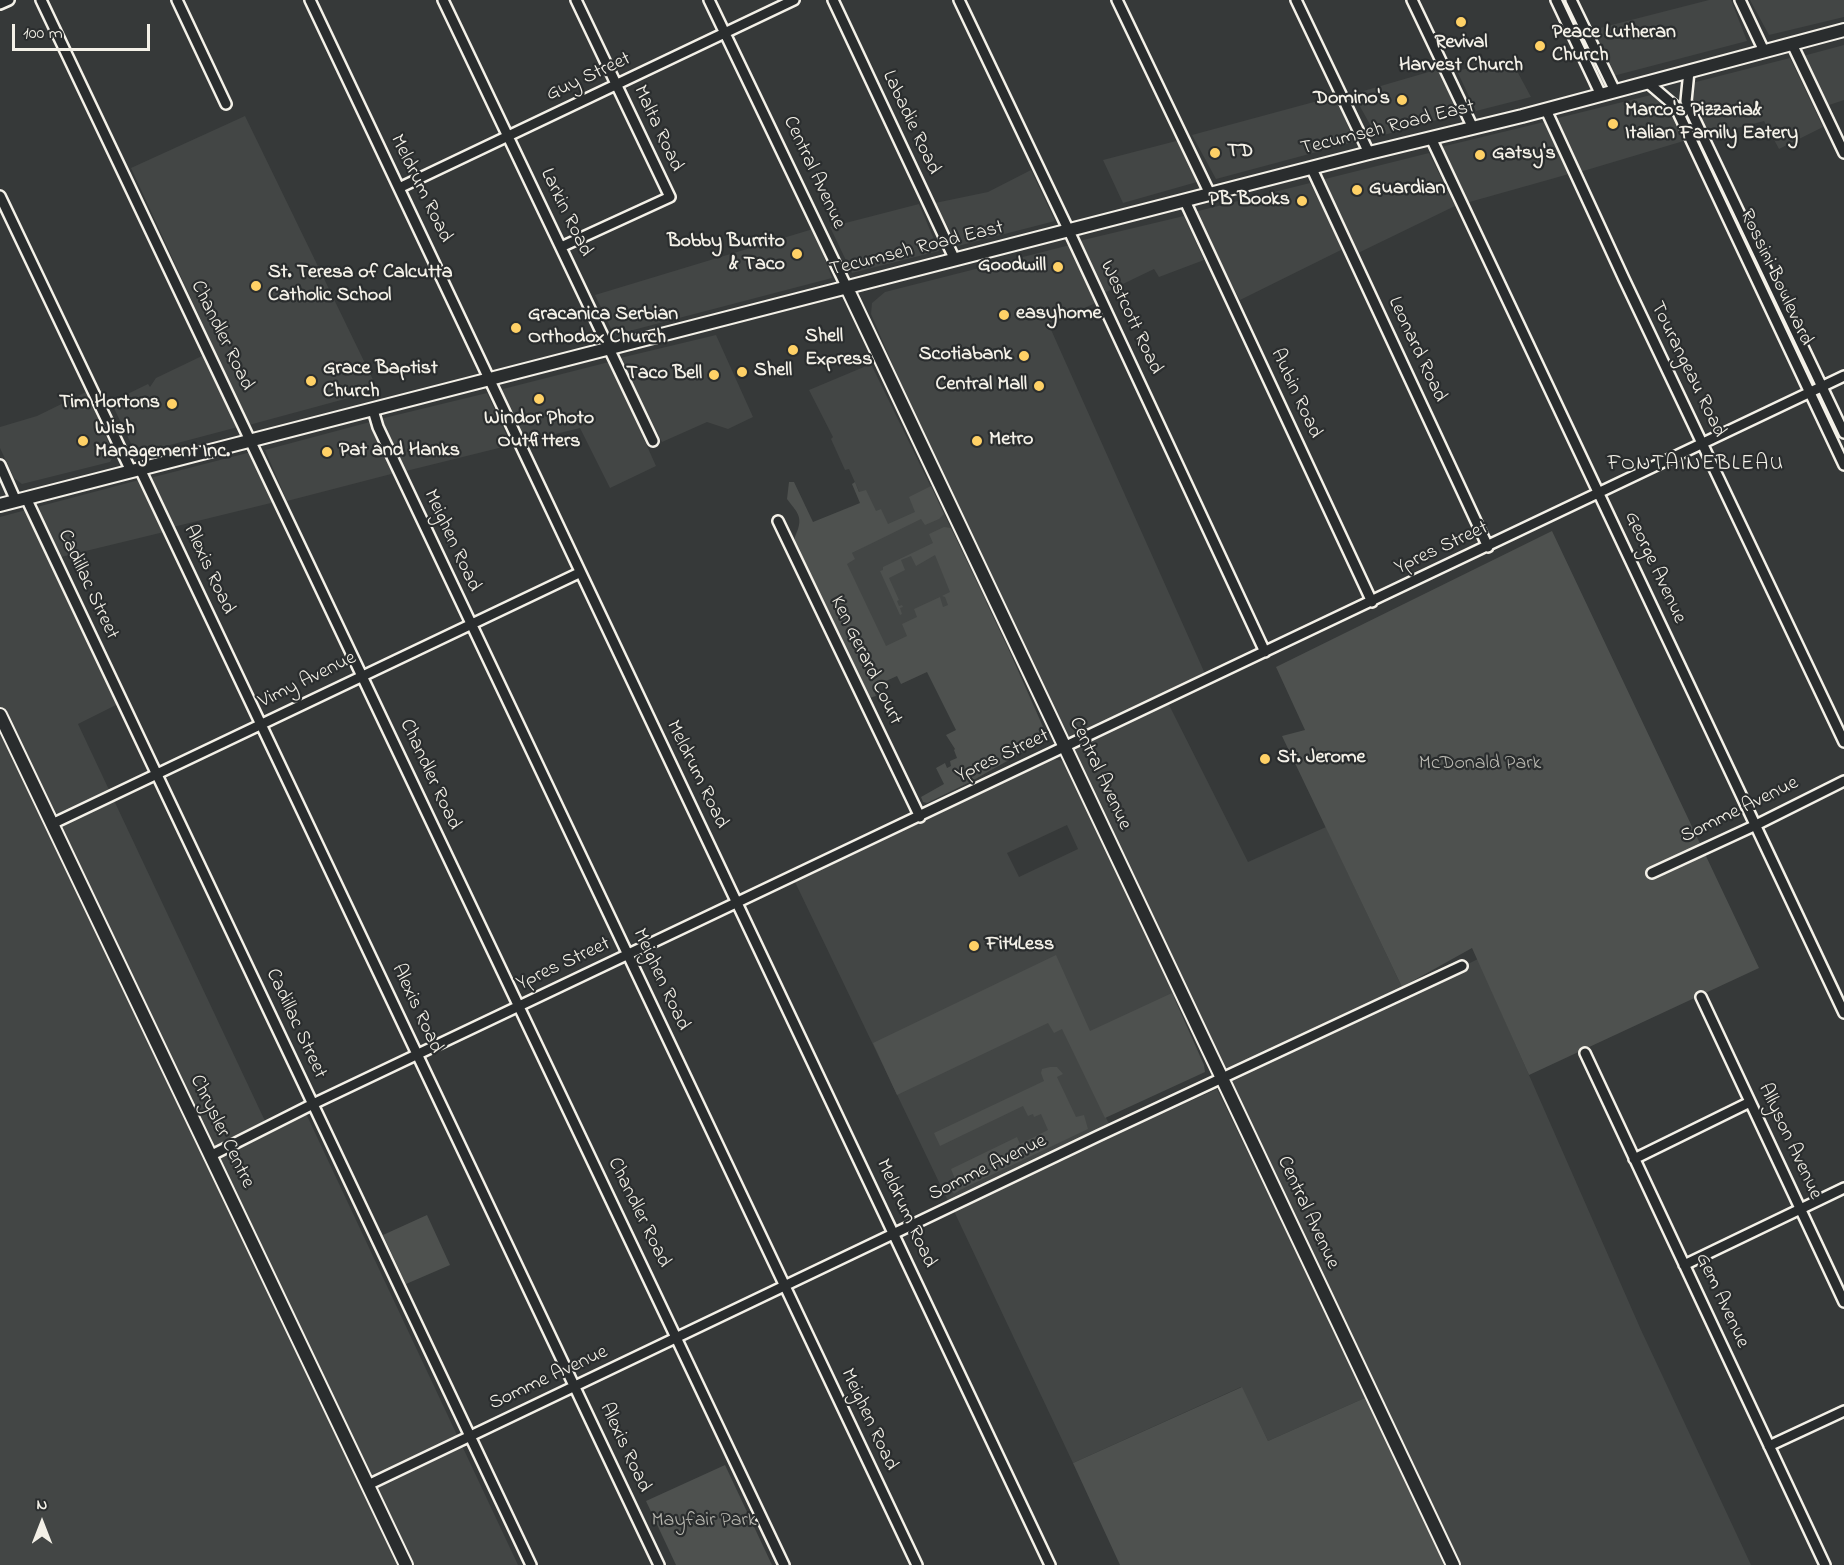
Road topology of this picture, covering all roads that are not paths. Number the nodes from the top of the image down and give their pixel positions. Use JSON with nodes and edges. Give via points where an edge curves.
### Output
{"nodes":[{"id":1,"x":9,"y":0,"type":"edge"},
{"id":2,"x":41,"y":0,"type":"edge"},
{"id":3,"x":177,"y":0,"type":"edge"},
{"id":4,"x":310,"y":0,"type":"edge"},
{"id":5,"x":443,"y":0,"type":"edge"},
{"id":6,"x":576,"y":0,"type":"edge"},
{"id":7,"x":709,"y":0,"type":"edge"},
{"id":8,"x":794,"y":0,"type":"edge"},
{"id":9,"x":833,"y":0,"type":"edge"},
{"id":10,"x":959,"y":0,"type":"edge"},
{"id":11,"x":1117,"y":0,"type":"edge"},
{"id":12,"x":1296,"y":0,"type":"edge"},
{"id":13,"x":1412,"y":0,"type":"edge"},
{"id":14,"x":1556,"y":0,"type":"edge"},
{"id":15,"x":1571,"y":0,"type":"edge"},
{"id":16,"x":1740,"y":0,"type":"edge"},
{"id":17,"x":0,"y":4,"type":"edge"},
{"id":18,"x":1581,"y":20,"type":"junction"},
{"id":19,"x":1568,"y":27,"type":"junction"},
{"id":20,"x":1844,"y":30,"type":"edge"},
{"id":21,"x":725,"y":33,"type":"junction"},
{"id":22,"x":1792,"y":44,"type":"junction"},
{"id":23,"x":1764,"y":51,"type":"junction"},
{"id":24,"x":1689,"y":71,"type":"junction"},
{"id":25,"x":1647,"y":82,"type":"junction"},
{"id":26,"x":616,"y":85,"type":"junction"},
{"id":27,"x":1615,"y":91,"type":"junction"},
{"id":28,"x":1601,"y":95,"type":"junction"},
{"id":29,"x":1686,"y":101,"type":"junction"},
{"id":30,"x":226,"y":104,"type":"dead end"},
{"id":31,"x":1675,"y":106,"type":"junction"},
{"id":32,"x":1546,"y":110,"type":"junction"},
{"id":33,"x":1473,"y":128,"type":"junction"},
{"id":34,"x":508,"y":136,"type":"junction"},
{"id":35,"x":1431,"y":138,"type":"junction"},
{"id":36,"x":1369,"y":153,"type":"junction"},
{"id":37,"x":1844,"y":153,"type":"edge"},
{"id":38,"x":1312,"y":169,"type":"junction"},
{"id":39,"x":399,"y":188,"type":"junction"},
{"id":40,"x":1210,"y":194,"type":"junction"},
{"id":41,"x":0,"y":196,"type":"edge"},
{"id":42,"x":1185,"y":201,"type":"junction"},
{"id":43,"x":1070,"y":231,"type":"junction"},
{"id":44,"x":561,"y":248,"type":"junction"},
{"id":45,"x":955,"y":260,"type":"junction"},
{"id":46,"x":847,"y":288,"type":"junction"},
{"id":47,"x":610,"y":349,"type":"junction"},
{"id":48,"x":1844,"y":376,"type":"edge"},
{"id":49,"x":489,"y":380,"type":"junction"},
{"id":50,"x":1822,"y":387,"type":"junction"},
{"id":51,"x":1810,"y":393,"type":"junction"},
{"id":52,"x":373,"y":410,"type":"junction"},
{"id":53,"x":1844,"y":434,"type":"edge"},
{"id":54,"x":251,"y":441,"type":"junction"},
{"id":55,"x":652,"y":441,"type":"dead end"},
{"id":56,"x":1702,"y":444,"type":"junction"},
{"id":57,"x":0,"y":465,"type":"edge"},
{"id":58,"x":1844,"y":465,"type":"edge"},
{"id":59,"x":136,"y":470,"type":"junction"},
{"id":60,"x":1599,"y":493,"type":"junction"},
{"id":61,"x":21,"y":500,"type":"junction"},
{"id":62,"x":0,"y":505,"type":"edge"},
{"id":63,"x":778,"y":521,"type":"dead end"},
{"id":64,"x":1488,"y":547,"type":"junction"},
{"id":65,"x":579,"y":573,"type":"junction"},
{"id":66,"x":1372,"y":602,"type":"junction"},
{"id":67,"x":471,"y":623,"type":"junction"},
{"id":68,"x":1265,"y":652,"type":"junction"},
{"id":69,"x":362,"y":675,"type":"junction"},
{"id":70,"x":0,"y":715,"type":"edge"},
{"id":71,"x":261,"y":724,"type":"junction"},
{"id":72,"x":1844,"y":742,"type":"edge"},
{"id":73,"x":1065,"y":747,"type":"junction"},
{"id":74,"x":156,"y":774,"type":"junction"},
{"id":75,"x":1844,"y":781,"type":"edge"},
{"id":76,"x":920,"y":817,"type":"junction"},
{"id":77,"x":52,"y":824,"type":"junction"},
{"id":78,"x":1756,"y":825,"type":"junction"},
{"id":79,"x":1652,"y":873,"type":"dead end"},
{"id":80,"x":738,"y":903,"type":"junction"},
{"id":81,"x":628,"y":955,"type":"junction"},
{"id":82,"x":1462,"y":966,"type":"dead end"},
{"id":83,"x":1701,"y":997,"type":"dead end"},
{"id":84,"x":519,"y":1006,"type":"junction"},
{"id":85,"x":1844,"y":1013,"type":"edge"},
{"id":86,"x":1585,"y":1053,"type":"dead end"},
{"id":87,"x":418,"y":1055,"type":"junction"},
{"id":88,"x":1222,"y":1079,"type":"junction"},
{"id":89,"x":1750,"y":1102,"type":"junction"},
{"id":90,"x":313,"y":1104,"type":"junction"},
{"id":91,"x":210,"y":1156,"type":"junction"},
{"id":92,"x":1634,"y":1159,"type":"junction"},
{"id":93,"x":1844,"y":1188,"type":"edge"},
{"id":94,"x":1800,"y":1209,"type":"junction"},
{"id":95,"x":894,"y":1234,"type":"junction"},
{"id":96,"x":1684,"y":1265,"type":"junction"},
{"id":97,"x":785,"y":1287,"type":"junction"},
{"id":98,"x":1844,"y":1302,"type":"edge"},
{"id":99,"x":677,"y":1338,"type":"junction"},
{"id":100,"x":575,"y":1386,"type":"junction"},
{"id":101,"x":1844,"y":1412,"type":"edge"},
{"id":102,"x":470,"y":1436,"type":"junction"},
{"id":103,"x":1770,"y":1446,"type":"junction"},
{"id":104,"x":368,"y":1485,"type":"junction"},
{"id":105,"x":406,"y":1565,"type":"edge"},
{"id":106,"x":531,"y":1565,"type":"edge"},
{"id":107,"x":659,"y":1565,"type":"edge"},
{"id":108,"x":784,"y":1565,"type":"edge"},
{"id":109,"x":917,"y":1565,"type":"edge"},
{"id":110,"x":1050,"y":1565,"type":"edge"},
{"id":111,"x":1453,"y":1565,"type":"edge"},
{"id":112,"x":1826,"y":1565,"type":"edge"}],
"edges":[{"from":1,"to":17,"type":"street"},
{"from":2,"to":54,"type":"street","name":"Chandler Road"},
{"from":3,"to":30,"type":"street"},
{"from":4,"to":39,"type":"street","name":"Meldrum Road"},
{"from":5,"to":34,"type":"street","name":"Larkin Road"},
{"from":6,"to":26,"type":"street","name":"Malta Road"},
{"from":7,"to":21,"type":"street","name":"Central Avenue"},
{"from":8,"to":21,"type":"street","name":"Guy Street"},
{"from":9,"to":45,"type":"street","name":"Labadie Road"},
{"from":10,"to":43,"type":"street","name":"Westcott Road"},
{"from":11,"to":40,"type":"street"},
{"from":12,"to":36,"type":"street"},
{"from":13,"to":33,"type":"street"},
{"from":14,"to":19,"type":"street"},
{"from":15,"to":18,"type":"street"},
{"from":16,"to":23,"type":"street"},
{"from":18,"to":19,"type":"street"},
{"from":18,"to":27,"type":"street"},
{"from":19,"to":28,"type":"street"},
{"from":20,"to":22,"type":"street","name":"Tecumseh Road East"},
{"from":21,"to":26,"type":"street","name":"Guy Street"},
{"from":21,"to":46,"type":"street","name":"Central Avenue"},
{"from":22,"to":23,"type":"street","name":"Tecumseh Road East"},
{"from":22,"to":37,"type":"street"},
{"from":23,"to":24,"type":"street","name":"Tecumseh Road East"},
{"from":24,"to":25,"type":"street","name":"Tecumseh Road East"},
{"from":24,"to":29,"type":"street"},
{"from":25,"to":27,"type":"street","name":"Tecumseh Road East"},
{"from":25,"to":31,"type":"street","name":"Rossini Boulevard"},
{"from":26,"to":34,"type":"street","name":"Guy Street"},
{"from":26,"to":44,"type":"street","name":"Malta Road","via":[[670,197]]},
{"from":27,"to":28,"type":"street","name":"Tecumseh Road East"},
{"from":28,"to":32,"type":"street","name":"Tecumseh Road East"},
{"from":29,"to":31,"type":"street"},
{"from":29,"to":50,"type":"street","name":"Rossini Boulevard"},
{"from":31,"to":51,"type":"street","name":"Rossini Boulevard"},
{"from":32,"to":33,"type":"street","name":"Tecumseh Road East"},
{"from":32,"to":56,"type":"street","name":"Tourangeau Road"},
{"from":33,"to":35,"type":"street","name":"Tecumseh Road East"},
{"from":34,"to":39,"type":"street","name":"Guy Street"},
{"from":34,"to":44,"type":"street","name":"Larkin Road"},
{"from":35,"to":36,"type":"street","name":"Tecumseh Road East"},
{"from":35,"to":60,"type":"street","name":"George Avenue"},
{"from":36,"to":38,"type":"street","name":"Tecumseh Road East"},
{"from":38,"to":40,"type":"street","name":"Tecumseh Road East"},
{"from":38,"to":64,"type":"street","name":"Leonard Road"},
{"from":39,"to":49,"type":"street","name":"Meldrum Road"},
{"from":40,"to":42,"type":"street","name":"Tecumseh Road East"},
{"from":41,"to":59,"type":"street","name":"Alexis Road"},
{"from":42,"to":43,"type":"street","name":"Tecumseh Road East"},
{"from":42,"to":66,"type":"street","name":"Aubin Road"},
{"from":43,"to":45,"type":"street","name":"Tecumseh Road East"},
{"from":43,"to":68,"type":"street","name":"Westcott Road"},
{"from":44,"to":47,"type":"street","name":"Larkin Road"},
{"from":45,"to":46,"type":"street","name":"Tecumseh Road East"},
{"from":46,"to":47,"type":"street","name":"Tecumseh Road East"},
{"from":46,"to":73,"type":"street","name":"Central Avenue"},
{"from":47,"to":49,"type":"street","name":"Tecumseh Road East"},
{"from":47,"to":55,"type":"street","name":"Larkin Road"},
{"from":48,"to":50,"type":"street","name":"Ypres Street"},
{"from":49,"to":52,"type":"street","name":"Tecumseh Road East"},
{"from":49,"to":65,"type":"street","name":"Meldrum Road"},
{"from":50,"to":51,"type":"street","name":"Ypres Street"},
{"from":50,"to":53,"type":"street","name":"Rossini Boulevard"},
{"from":51,"to":56,"type":"street","name":"Ypres Street"},
{"from":51,"to":58,"type":"street","name":"Rossini Boulevard"},
{"from":52,"to":54,"type":"street","name":"Tecumseh Road East"},
{"from":52,"to":67,"type":"street","name":"Meighen Road"},
{"from":54,"to":59,"type":"street","name":"Tecumseh Road East"},
{"from":54,"to":69,"type":"street","name":"Chandler Road"},
{"from":56,"to":60,"type":"street","name":"Ypres Street"},
{"from":56,"to":72,"type":"street","name":"Tourangeau Road"},
{"from":57,"to":61,"type":"street","name":"Cadillac Street"},
{"from":59,"to":61,"type":"street","name":"Tecumseh Road East"},
{"from":59,"to":71,"type":"street","name":"Alexis Road"},
{"from":60,"to":64,"type":"street","name":"Ypres Street"},
{"from":60,"to":78,"type":"street","name":"George Avenue"},
{"from":61,"to":62,"type":"street","name":"Tecumseh Road East"},
{"from":61,"to":74,"type":"street","name":"Cadillac Street"},
{"from":63,"to":76,"type":"street","name":"Ken Gerard Court"},
{"from":64,"to":66,"type":"street","name":"Ypres Street"},
{"from":65,"to":67,"type":"street","name":"Vimy Avenue"},
{"from":65,"to":80,"type":"street","name":"Meldrum Road"},
{"from":66,"to":68,"type":"street","name":"Ypres Street"},
{"from":67,"to":69,"type":"street","name":"Vimy Avenue"},
{"from":67,"to":81,"type":"street","name":"Meighen Road"},
{"from":68,"to":73,"type":"street","name":"Ypres Street"},
{"from":69,"to":71,"type":"street","name":"Vimy Avenue"},
{"from":69,"to":84,"type":"street","name":"Chandler Road"},
{"from":70,"to":77,"type":"street","name":"Chrysler Centre"},
{"from":71,"to":74,"type":"street","name":"Vimy Avenue"},
{"from":71,"to":87,"type":"street","name":"Alexis Road"},
{"from":73,"to":76,"type":"street","name":"Ypres Street"},
{"from":73,"to":88,"type":"street","name":"Central Avenue"},
{"from":74,"to":77,"type":"street","name":"Vimy Avenue"},
{"from":74,"to":90,"type":"street","name":"Cadillac Street"},
{"from":75,"to":78,"type":"street","name":"Somme Avenue"},
{"from":76,"to":80,"type":"street","name":"Ypres Street"},
{"from":77,"to":91,"type":"street","name":"Chrysler Centre"},
{"from":78,"to":79,"type":"street","name":"Somme Avenue"},
{"from":78,"to":85,"type":"street","name":"George Avenue"},
{"from":80,"to":81,"type":"street","name":"Ypres Street"},
{"from":80,"to":95,"type":"street","name":"Meldrum Road"},
{"from":81,"to":84,"type":"street","name":"Ypres Street"},
{"from":81,"to":97,"type":"street","name":"Meighen Road"},
{"from":82,"to":88,"type":"street","name":"Somme Avenue"},
{"from":83,"to":89,"type":"street","name":"Allyson Avenue"},
{"from":84,"to":87,"type":"street","name":"Ypres Street"},
{"from":84,"to":99,"type":"street","name":"Chandler Road"},
{"from":86,"to":92,"type":"street","name":"Gem Avenue"},
{"from":87,"to":90,"type":"street","name":"Ypres Street"},
{"from":87,"to":100,"type":"street","name":"Alexis Road"},
{"from":88,"to":95,"type":"street","name":"Somme Avenue"},
{"from":88,"to":111,"type":"street","name":"Central Avenue"},
{"from":89,"to":92,"type":"street"},
{"from":89,"to":94,"type":"street","name":"Allyson Avenue"},
{"from":90,"to":91,"type":"street","name":"Ypres Street"},
{"from":90,"to":102,"type":"street","name":"Cadillac Street"},
{"from":91,"to":104,"type":"street","name":"Chrysler Centre"},
{"from":92,"to":96,"type":"street","name":"Gem Avenue"},
{"from":93,"to":94,"type":"street"},
{"from":94,"to":96,"type":"street"},
{"from":94,"to":98,"type":"street","name":"Allyson Avenue"},
{"from":95,"to":97,"type":"street","name":"Somme Avenue"},
{"from":95,"to":110,"type":"street","name":"Meldrum Road"},
{"from":96,"to":103,"type":"street","name":"Gem Avenue"},
{"from":97,"to":99,"type":"street","name":"Somme Avenue"},
{"from":97,"to":109,"type":"street","name":"Meighen Road"},
{"from":99,"to":100,"type":"street","name":"Somme Avenue"},
{"from":99,"to":108,"type":"street","name":"Chandler Road"},
{"from":100,"to":102,"type":"street","name":"Somme Avenue"},
{"from":100,"to":107,"type":"street","name":"Alexis Road"},
{"from":101,"to":103,"type":"street"},
{"from":102,"to":104,"type":"street","name":"Somme Avenue"},
{"from":102,"to":106,"type":"street","name":"Cadillac Street"},
{"from":103,"to":112,"type":"street","name":"Gem Avenue"},
{"from":104,"to":105,"type":"street","name":"Chrysler Centre"}]}
